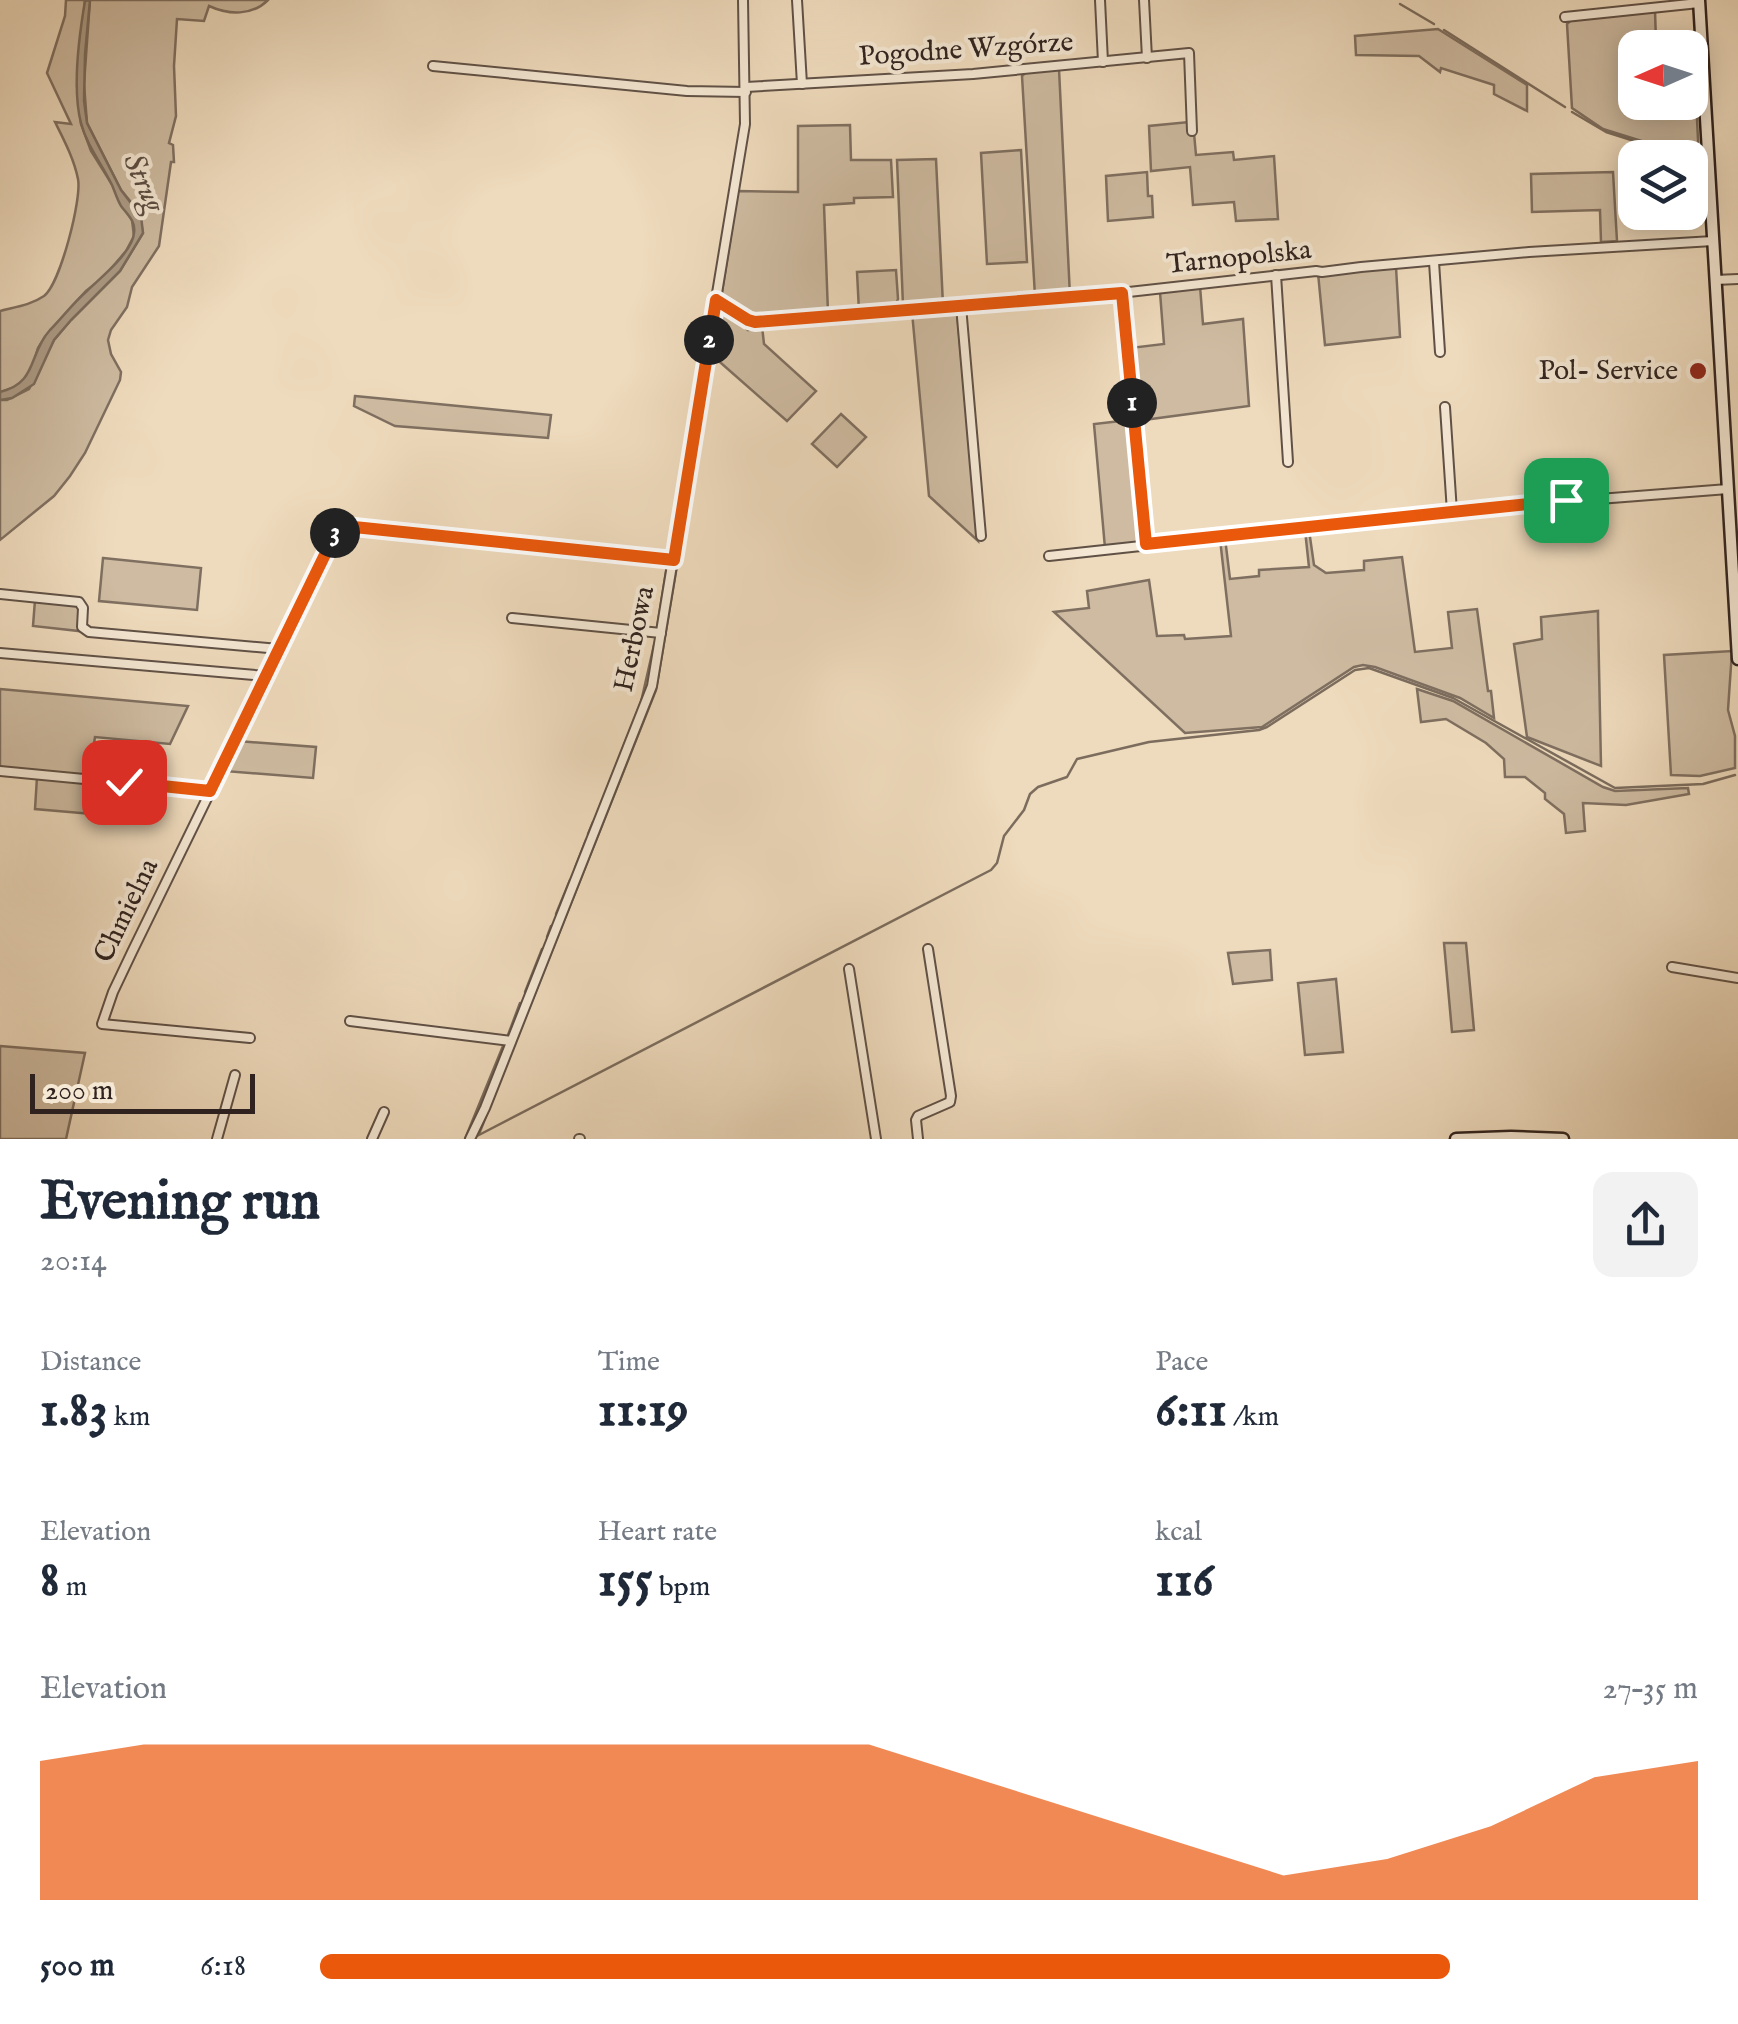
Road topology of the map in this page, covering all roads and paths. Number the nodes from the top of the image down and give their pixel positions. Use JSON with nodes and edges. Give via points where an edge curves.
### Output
{"nodes":[{"id":1,"x":743,"y":0,"type":"edge"},
{"id":2,"x":796,"y":0,"type":"edge"},
{"id":3,"x":1100,"y":0,"type":"edge"},
{"id":4,"x":1144,"y":0,"type":"edge"},
{"id":5,"x":1699,"y":2,"type":"edge"},
{"id":6,"x":1646,"y":4,"type":"edge"},
{"id":7,"x":1565,"y":17,"type":"dead end"},
{"id":8,"x":1148,"y":58,"type":"junction"},
{"id":9,"x":1104,"y":62,"type":"junction"},
{"id":10,"x":433,"y":66,"type":"dead end"},
{"id":11,"x":802,"y":84,"type":"junction"},
{"id":12,"x":746,"y":90,"type":"junction"},
{"id":13,"x":1192,"y":131,"type":"dead end"},
{"id":14,"x":1713,"y":242,"type":"junction"},
{"id":15,"x":1434,"y":262,"type":"junction"},
{"id":16,"x":1276,"y":275,"type":"junction"},
{"id":17,"x":1715,"y":280,"type":"junction"},
{"id":18,"x":1738,"y":280,"type":"edge"},
{"id":19,"x":1122,"y":293,"type":"junction"},
{"id":20,"x":716,"y":300,"type":"junction"},
{"id":21,"x":961,"y":306,"type":"junction"},
{"id":22,"x":1440,"y":352,"type":"dead end"},
{"id":23,"x":1445,"y":407,"type":"dead end"},
{"id":24,"x":1288,"y":462,"type":"dead end"},
{"id":25,"x":1728,"y":489,"type":"junction"},
{"id":26,"x":1452,"y":512,"type":"junction"},
{"id":27,"x":980,"y":536,"type":"dead end"},
{"id":28,"x":1146,"y":544,"type":"junction"},
{"id":29,"x":1049,"y":556,"type":"dead end"},
{"id":30,"x":674,"y":560,"type":"junction"},
{"id":31,"x":0,"y":594,"type":"edge"},
{"id":32,"x":512,"y":618,"type":"dead end"},
{"id":33,"x":662,"y":633,"type":"junction"},
{"id":34,"x":279,"y":649,"type":"junction"},
{"id":35,"x":0,"y":652,"type":"edge"},
{"id":36,"x":1738,"y":658,"type":"edge"},
{"id":37,"x":266,"y":676,"type":"junction"},
{"id":38,"x":0,"y":771,"type":"edge"},
{"id":39,"x":210,"y":791,"type":"junction"},
{"id":40,"x":928,"y":948,"type":"dead end"},
{"id":41,"x":1672,"y":967,"type":"dead end"},
{"id":42,"x":849,"y":969,"type":"dead end"},
{"id":43,"x":1738,"y":978,"type":"edge"},
{"id":44,"x":350,"y":1021,"type":"dead end"},
{"id":45,"x":250,"y":1038,"type":"dead end"},
{"id":46,"x":512,"y":1041,"type":"junction"},
{"id":47,"x":236,"y":1076,"type":"dead end"},
{"id":48,"x":384,"y":1112,"type":"dead end"},
{"id":49,"x":218,"y":1139,"type":"edge"},
{"id":50,"x":372,"y":1139,"type":"edge"},
{"id":51,"x":470,"y":1139,"type":"edge"},
{"id":52,"x":876,"y":1139,"type":"edge"},
{"id":53,"x":918,"y":1139,"type":"edge"},
{"id":54,"x":1456,"y":1139,"type":"edge"},
{"id":55,"x":1562,"y":1139,"type":"edge"}],
"edges":[{"from":1,"to":12,"type":"street","name":"Herbowa"},
{"from":2,"to":11,"type":"street"},
{"from":3,"to":9,"type":"street"},
{"from":4,"to":8,"type":"street"},
{"from":5,"to":6,"type":"street"},
{"from":5,"to":14,"type":"street"},
{"from":6,"to":7,"type":"street"},
{"from":8,"to":9,"type":"street","name":"Pogodne Wzgórze"},
{"from":8,"to":13,"type":"street","name":"Pogodne Wzgórze","via":[[1189,53]]},
{"from":9,"to":11,"type":"street","name":"Pogodne Wzgórze"},
{"from":10,"to":12,"type":"street","name":"Pogodne Wzgórze","via":[[687,91]]},
{"from":11,"to":12,"type":"street","name":"Pogodne Wzgórze"},
{"from":12,"to":20,"type":"street","name":"Herbowa"},
{"from":14,"to":15,"type":"street","name":"Tarnopolska"},
{"from":14,"to":17,"type":"street"},
{"from":15,"to":16,"type":"street","name":"Tarnopolska"},
{"from":15,"to":22,"type":"street"},
{"from":16,"to":19,"type":"street","name":"Tarnopolska"},
{"from":16,"to":24,"type":"street"},
{"from":17,"to":18,"type":"street"},
{"from":17,"to":25,"type":"street"},
{"from":19,"to":21,"type":"street","name":"Tarnopolska"},
{"from":19,"to":28,"type":"street"},
{"from":20,"to":21,"type":"street","name":"Tarnopolska","via":[[755,322]]},
{"from":20,"to":30,"type":"street","name":"Herbowa"},
{"from":21,"to":27,"type":"street"},
{"from":23,"to":26,"type":"street"},
{"from":25,"to":26,"type":"street"},
{"from":25,"to":36,"type":"street"},
{"from":26,"to":28,"type":"street"},
{"from":28,"to":29,"type":"street"},
{"from":30,"to":33,"type":"street","name":"Herbowa"},
{"from":30,"to":34,"type":"street","name":"Chmielna","via":[[345,527],[335,534]]},
{"from":31,"to":34,"type":"street","via":[[79,602],[82,627],[89,632]]},
{"from":32,"to":33,"type":"street"},
{"from":33,"to":46,"type":"street","name":"Herbowa","via":[[647,701]]},
{"from":34,"to":37,"type":"street","name":"Chmielna"},
{"from":35,"to":37,"type":"street"},
{"from":37,"to":39,"type":"street","name":"Chmielna"},
{"from":38,"to":39,"type":"street"},
{"from":39,"to":45,"type":"street","name":"Chmielna","via":[[102,1024]]},
{"from":40,"to":53,"type":"street","via":[[951,1096],[946,1106],[918,1116]]},
{"from":41,"to":43,"type":"street"},
{"from":42,"to":52,"type":"street"},
{"from":44,"to":46,"type":"street"},
{"from":46,"to":51,"type":"street","name":"Herbowa"},
{"from":47,"to":49,"type":"street"},
{"from":48,"to":50,"type":"street"},
{"from":54,"to":55,"type":"street"}]}
